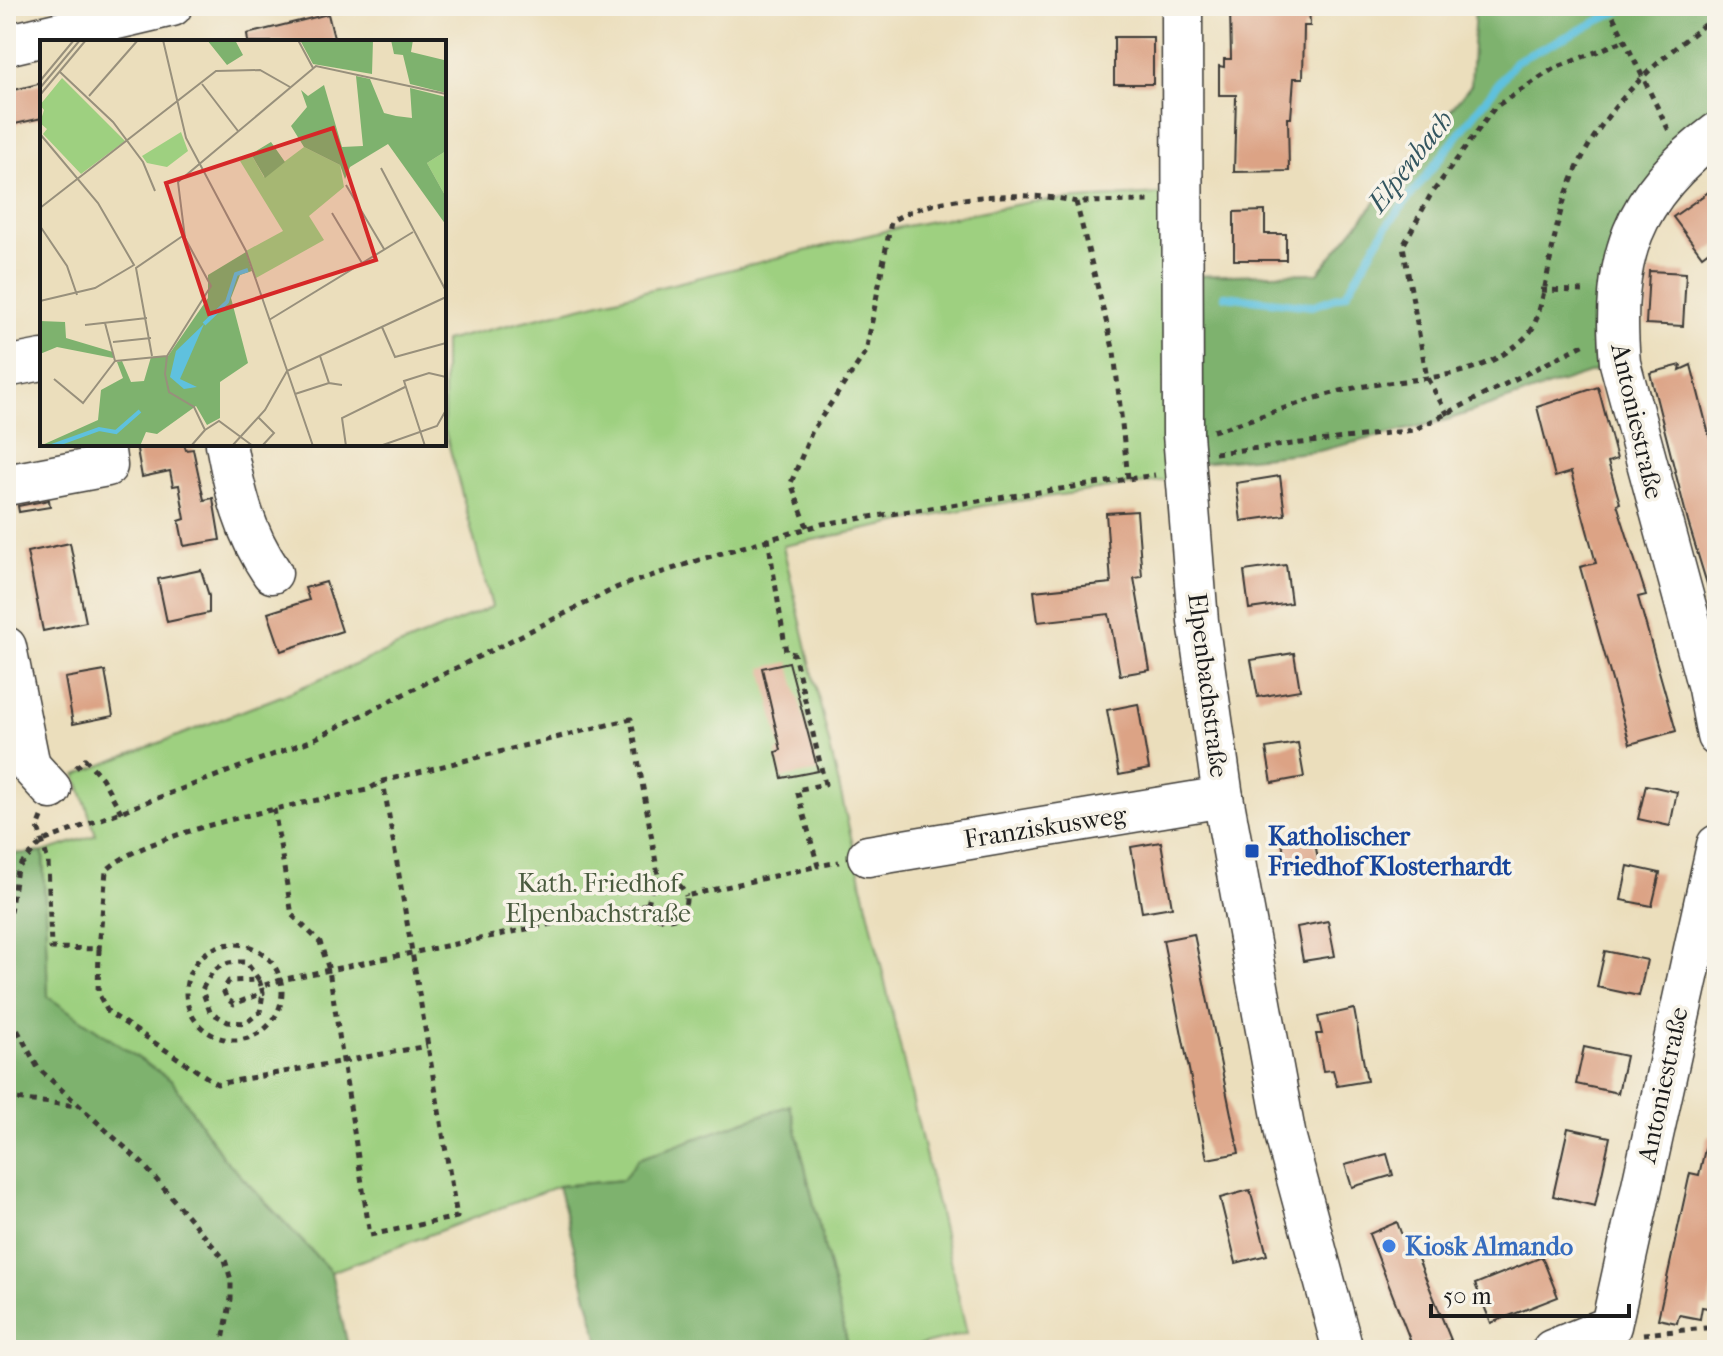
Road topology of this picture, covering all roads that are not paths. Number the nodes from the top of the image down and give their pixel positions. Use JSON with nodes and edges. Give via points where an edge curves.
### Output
{"nodes":[{"id":1,"x":1182,"y":6,"type":"edge"},
{"id":2,"x":156,"y":20,"type":"edge"},
{"id":3,"x":6,"y":45,"type":"edge"},
{"id":4,"x":1717,"y":133,"type":"edge"},
{"id":5,"x":40,"y":360,"type":"edge"},
{"id":6,"x":6,"y":367,"type":"edge"},
{"id":7,"x":104,"y":446,"type":"edge"},
{"id":8,"x":226,"y":446,"type":"edge"},
{"id":9,"x":6,"y":485,"type":"edge"},
{"id":10,"x":272,"y":573,"type":"dead end"},
{"id":11,"x":7,"y":655,"type":"edge"},
{"id":12,"x":1717,"y":736,"type":"edge"},
{"id":13,"x":51,"y":789,"type":"road end"},
{"id":14,"x":1223,"y":797,"type":"junction"},
{"id":15,"x":1717,"y":845,"type":"edge"},
{"id":16,"x":868,"y":856,"type":"road end"},
{"id":17,"x":1343,"y":1350,"type":"edge"},
{"id":18,"x":1552,"y":1350,"type":"edge"}],
"edges":[{"from":1,"to":14,"type":"street","name":"Elpenbachstraße","via":[[1185,454],[1198,621]]},
{"from":2,"to":3,"type":"street"},
{"from":4,"to":12,"type":"street","name":"Antoniestraße","via":[[1683,158],[1641,212],[1623,256],[1617,310],[1620,363]]},
{"from":5,"to":6,"type":"street"},
{"from":7,"to":9,"type":"street","via":[[107,466]]},
{"from":8,"to":10,"type":"street","via":[[239,508]]},
{"from":11,"to":13,"type":"street","via":[[30,766]]},
{"from":14,"to":16,"type":"street","name":"Franziskusweg"},
{"from":14,"to":17,"type":"street","name":"Elpenbachstraße","via":[[1286,1138]]},
{"from":15,"to":18,"type":"street","name":"Antoniestraße","via":[[1611,1326]]}]}
